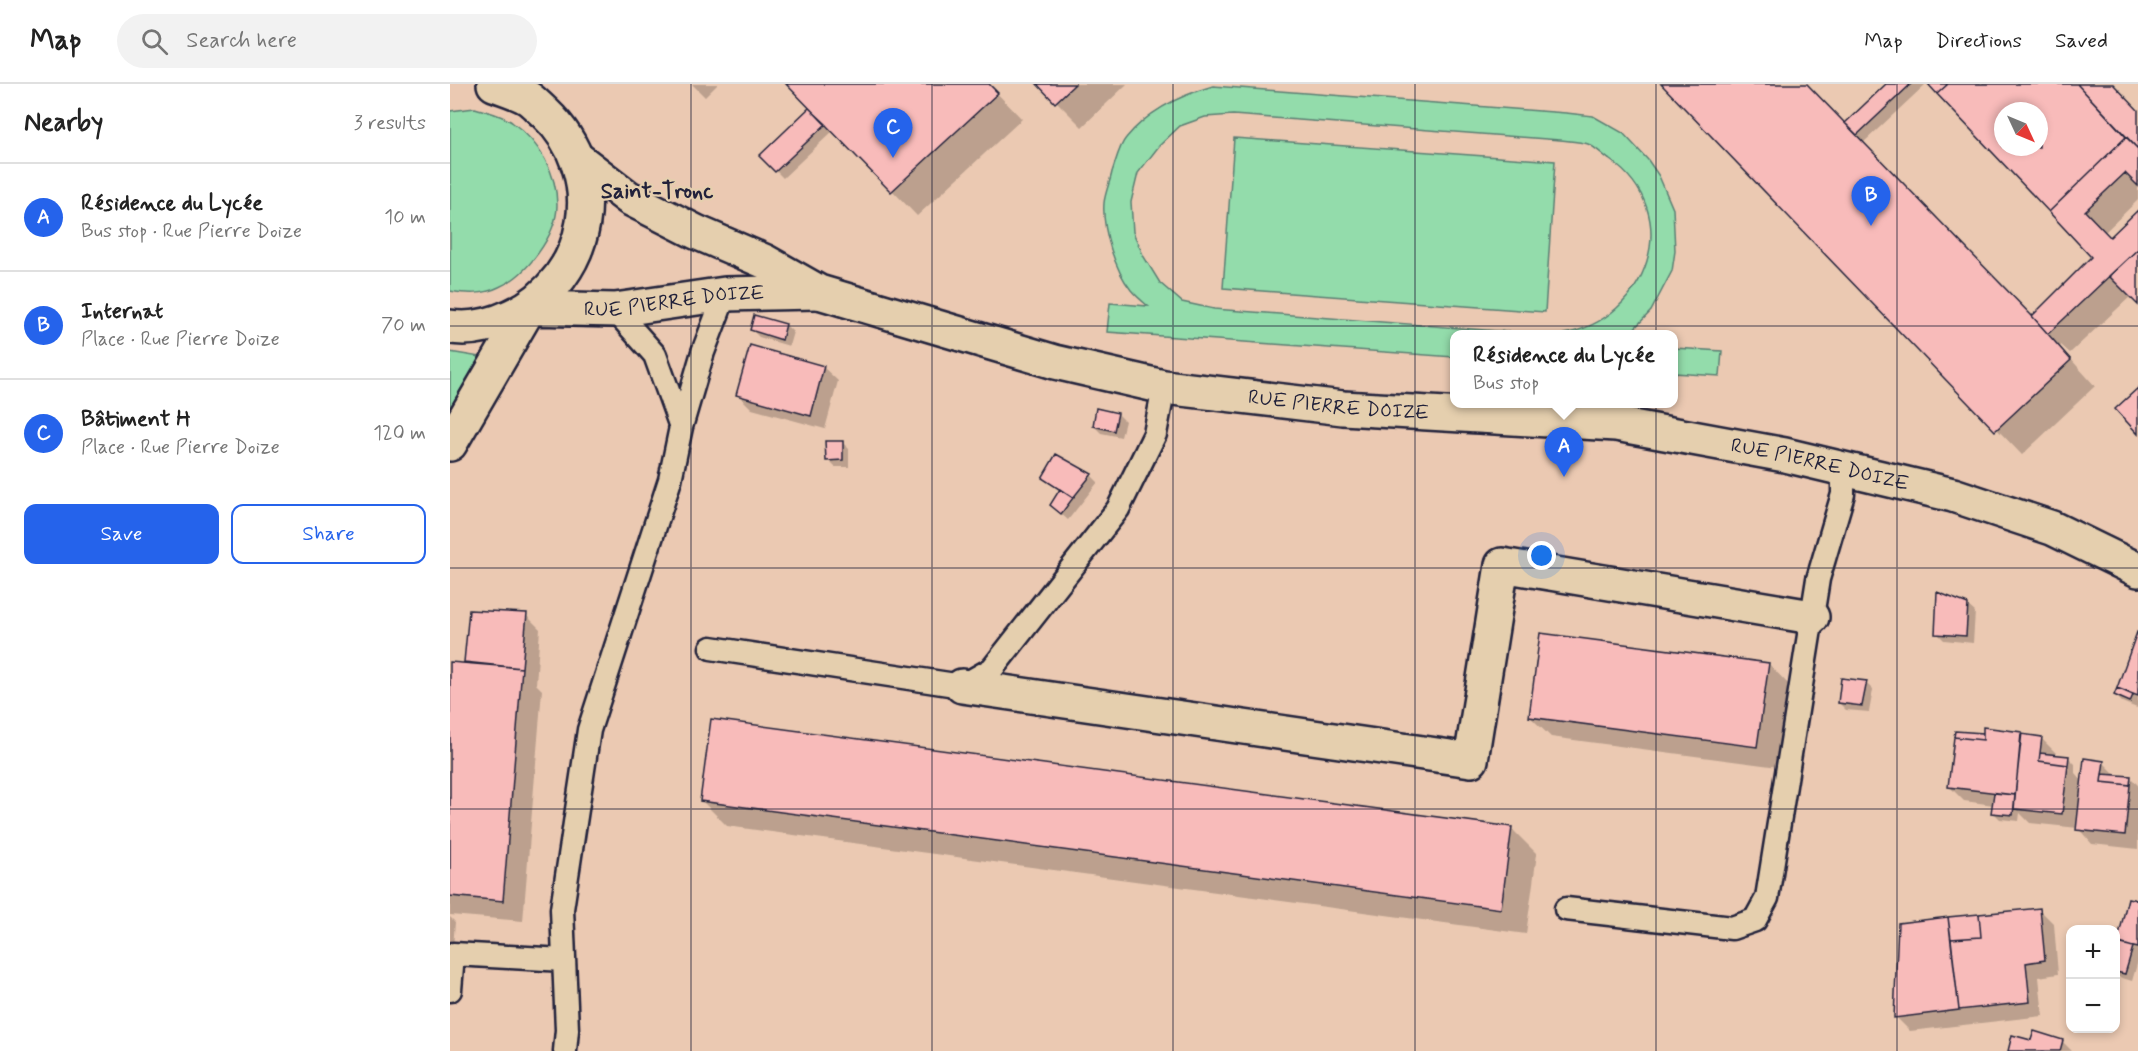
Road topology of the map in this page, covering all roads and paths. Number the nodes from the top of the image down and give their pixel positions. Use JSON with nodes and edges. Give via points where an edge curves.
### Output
{"nodes":[{"id":1,"x":494,"y":84,"type":"edge"},
{"id":2,"x":552,"y":84,"type":"edge"},
{"id":3,"x":560,"y":128,"type":"junction"},
{"id":4,"x":578,"y":159,"type":"junction"},
{"id":5,"x":819,"y":292,"type":"junction"},
{"id":6,"x":725,"y":294,"type":"junction"},
{"id":7,"x":529,"y":308,"type":"junction"},
{"id":8,"x":615,"y":310,"type":"junction"},
{"id":9,"x":450,"y":327,"type":"edge"},
{"id":10,"x":1164,"y":387,"type":"junction"},
{"id":11,"x":681,"y":427,"type":"junction"},
{"id":12,"x":450,"y":444,"type":"edge"},
{"id":13,"x":1843,"y":469,"type":"junction"},
{"id":14,"x":2138,"y":570,"type":"edge"},
{"id":15,"x":1812,"y":617,"type":"junction"},
{"id":16,"x":711,"y":648,"type":"dead end"},
{"id":17,"x":962,"y":686,"type":"junction"},
{"id":18,"x":1566,"y":909,"type":"dead end"},
{"id":19,"x":564,"y":960,"type":"junction"},
{"id":20,"x":450,"y":990,"type":"edge"},
{"id":21,"x":565,"y":1051,"type":"edge"}],
"edges":[{"from":1,"to":3,"type":"street","via":[[528,98]]},
{"from":2,"to":3,"type":"street"},
{"from":3,"to":4,"type":"street"},
{"from":4,"to":5,"type":"street","name":"RUE PIERRE DOIZE","via":[[628,198],[766,262]]},
{"from":4,"to":7,"type":"street","via":[[586,200],[580,242],[560,279]]},
{"from":5,"to":6,"type":"street","name":"RUE PIERRE DOIZE"},
{"from":5,"to":10,"type":"street","name":"RUE PIERRE DOIZE","via":[[1055,362]]},
{"from":6,"to":8,"type":"street","name":"RUE PIERRE DOIZE"},
{"from":6,"to":11,"type":"lane"},
{"from":7,"to":8,"type":"street","name":"RUE PIERRE DOIZE"},
{"from":7,"to":9,"type":"street","via":[[497,323]]},
{"from":7,"to":12,"type":"street"},
{"from":8,"to":11,"type":"lane","via":[[655,355]]},
{"from":10,"to":13,"type":"street","name":"RUE PIERRE DOIZE","via":[[1343,408],[1616,424]]},
{"from":10,"to":17,"type":"lane","via":[[1155,434],[1118,509],[992,669]]},
{"from":11,"to":19,"type":"lane","via":[[670,480],[589,730],[562,909]]},
{"from":13,"to":14,"type":"street","name":"RUE PIERRE DOIZE","via":[[1953,495],[2052,528]]},
{"from":13,"to":15,"type":"lane","via":[[1843,494],[1818,579]]},
{"from":15,"to":17,"type":"street","via":[[1502,565],[1471,760]]},
{"from":15,"to":18,"type":"lane","via":[[1767,898],[1755,920],[1732,928]]},
{"from":16,"to":17,"type":"lane"},
{"from":19,"to":20,"type":"lane","via":[[453,954]]},
{"from":19,"to":21,"type":"lane"}]}
